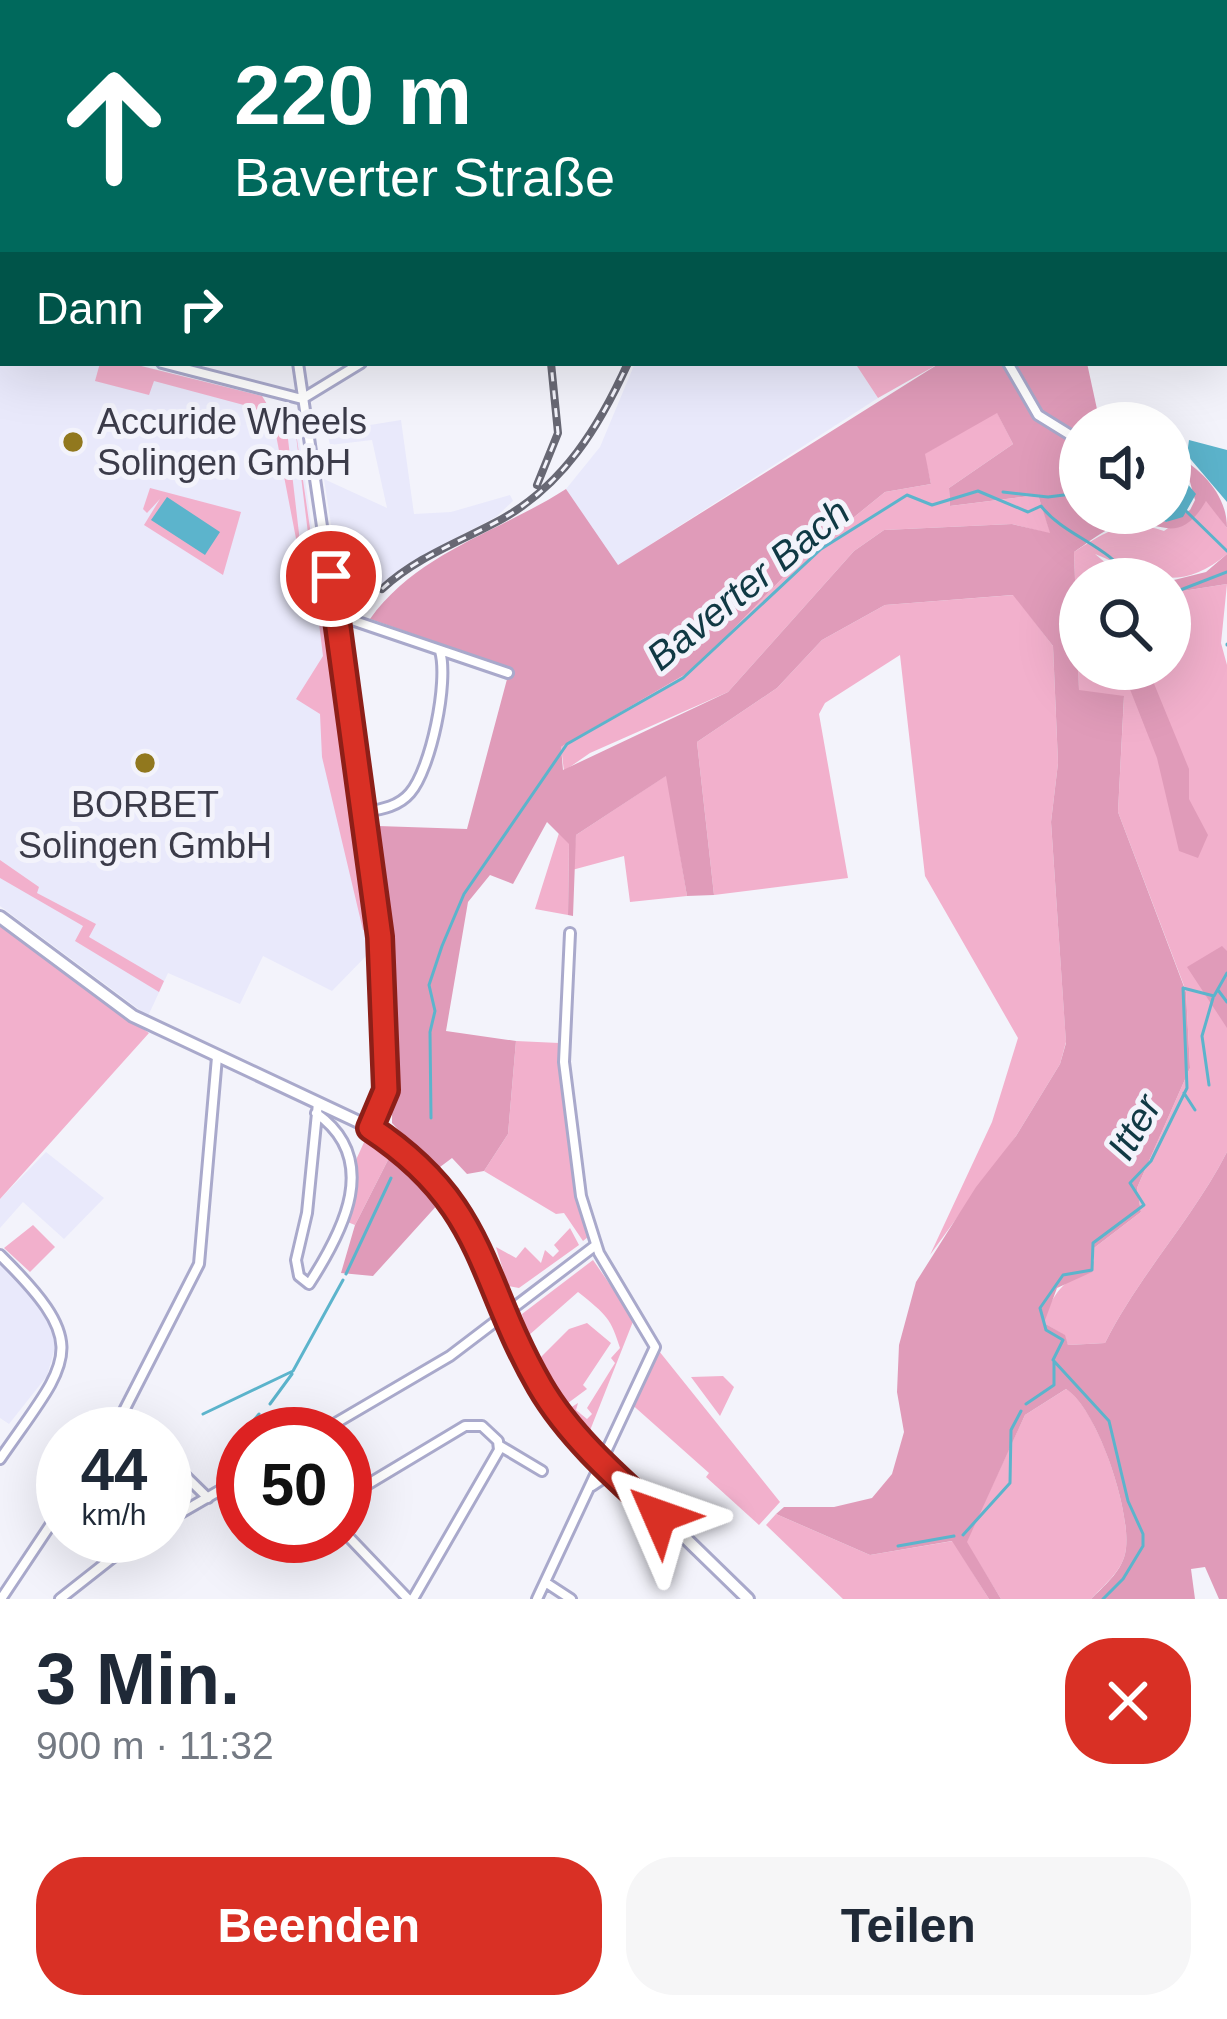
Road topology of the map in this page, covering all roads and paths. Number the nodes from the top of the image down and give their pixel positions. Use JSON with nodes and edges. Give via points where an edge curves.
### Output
{"nodes":[{"id":1,"x":174,"y":366,"type":"edge"},
{"id":2,"x":298,"y":366,"type":"edge"},
{"id":3,"x":356,"y":366,"type":"edge"},
{"id":4,"x":1010,"y":366,"type":"edge"},
{"id":5,"x":302,"y":399,"type":"junction"},
{"id":6,"x":1059,"y":428,"type":"edge"},
{"id":7,"x":337,"y":615,"type":"junction"},
{"id":8,"x":440,"y":651,"type":"junction"},
{"id":9,"x":508,"y":673,"type":"dead end"},
{"id":10,"x":366,"y":812,"type":"junction"},
{"id":11,"x":0,"y":917,"type":"edge"},
{"id":12,"x":570,"y":934,"type":"dead end"},
{"id":13,"x":217,"y":1057,"type":"junction"},
{"id":14,"x":317,"y":1108,"type":"junction"},
{"id":15,"x":370,"y":1128,"type":"junction"},
{"id":16,"x":596,"y":1245,"type":"junction"},
{"id":17,"x":0,"y":1255,"type":"edge"},
{"id":18,"x":508,"y":1311,"type":"junction"},
{"id":19,"x":128,"y":1407,"type":"edge"},
{"id":20,"x":362,"y":1407,"type":"edge"},
{"id":21,"x":500,"y":1446,"type":"junction"},
{"id":22,"x":0,"y":1459,"type":"edge"},
{"id":23,"x":602,"y":1460,"type":"junction"},
{"id":24,"x":542,"y":1471,"type":"dead end"},
{"id":25,"x":613,"y":1472,"type":"junction"},
{"id":26,"x":192,"y":1482,"type":"edge"},
{"id":27,"x":372,"y":1482,"type":"edge"},
{"id":28,"x":586,"y":1491,"type":"junction"},
{"id":29,"x":216,"y":1493,"type":"edge"},
{"id":30,"x":208,"y":1498,"type":"junction"},
{"id":31,"x":192,"y":1507,"type":"edge"},
{"id":32,"x":36,"y":1546,"type":"edge"},
{"id":33,"x":372,"y":1560,"type":"edge"},
{"id":34,"x":106,"y":1563,"type":"edge"},
{"id":35,"x":545,"y":1582,"type":"junction"},
{"id":36,"x":1,"y":1599,"type":"edge"},
{"id":37,"x":60,"y":1599,"type":"edge"},
{"id":38,"x":411,"y":1599,"type":"edge"},
{"id":39,"x":537,"y":1599,"type":"edge"},
{"id":40,"x":571,"y":1599,"type":"edge"},
{"id":41,"x":748,"y":1599,"type":"edge"}],
"edges":[{"from":1,"to":5,"type":"street"},
{"from":2,"to":5,"type":"street"},
{"from":3,"to":5,"type":"street"},
{"from":4,"to":6,"type":"street","via":[[1038,415]]},
{"from":5,"to":7,"type":"street"},
{"from":7,"to":8,"type":"street"},
{"from":7,"to":10,"type":"street"},
{"from":8,"to":9,"type":"street"},
{"from":8,"to":10,"type":"street","via":[[437,714],[418,780],[398,803]]},
{"from":10,"to":15,"type":"street","via":[[386,1078]]},
{"from":11,"to":13,"type":"main road","via":[[126,1012]]},
{"from":12,"to":16,"type":"street","via":[[566,1087]]},
{"from":13,"to":14,"type":"main road"},
{"from":13,"to":19,"type":"street","via":[[199,1264]]},
{"from":14,"to":14,"type":"street","via":[[296,1260],[309,1284],[342,1222],[352,1176],[350,1148]]},
{"from":14,"to":15,"type":"main road"},
{"from":15,"to":18,"type":"main road","via":[[452,1204]]},
{"from":16,"to":18,"type":"street"},
{"from":16,"to":23,"type":"street","via":[[655,1343]]},
{"from":17,"to":22,"type":"street","via":[[52,1307],[62,1337],[51,1382]]},
{"from":18,"to":20,"type":"street"},
{"from":18,"to":23,"type":"main road","via":[[548,1400]]},
{"from":21,"to":24,"type":"street"},
{"from":21,"to":27,"type":"street","via":[[487,1428],[465,1426]]},
{"from":21,"to":38,"type":"street"},
{"from":23,"to":25,"type":"main road"},
{"from":23,"to":28,"type":"street"},
{"from":25,"to":28,"type":"street"},
{"from":25,"to":41,"type":"main road"},
{"from":26,"to":30,"type":"street"},
{"from":28,"to":35,"type":"street"},
{"from":29,"to":30,"type":"street"},
{"from":30,"to":31,"type":"street"},
{"from":32,"to":36,"type":"street"},
{"from":33,"to":38,"type":"street"},
{"from":34,"to":37,"type":"street"},
{"from":35,"to":39,"type":"street"},
{"from":35,"to":40,"type":"street"}]}
